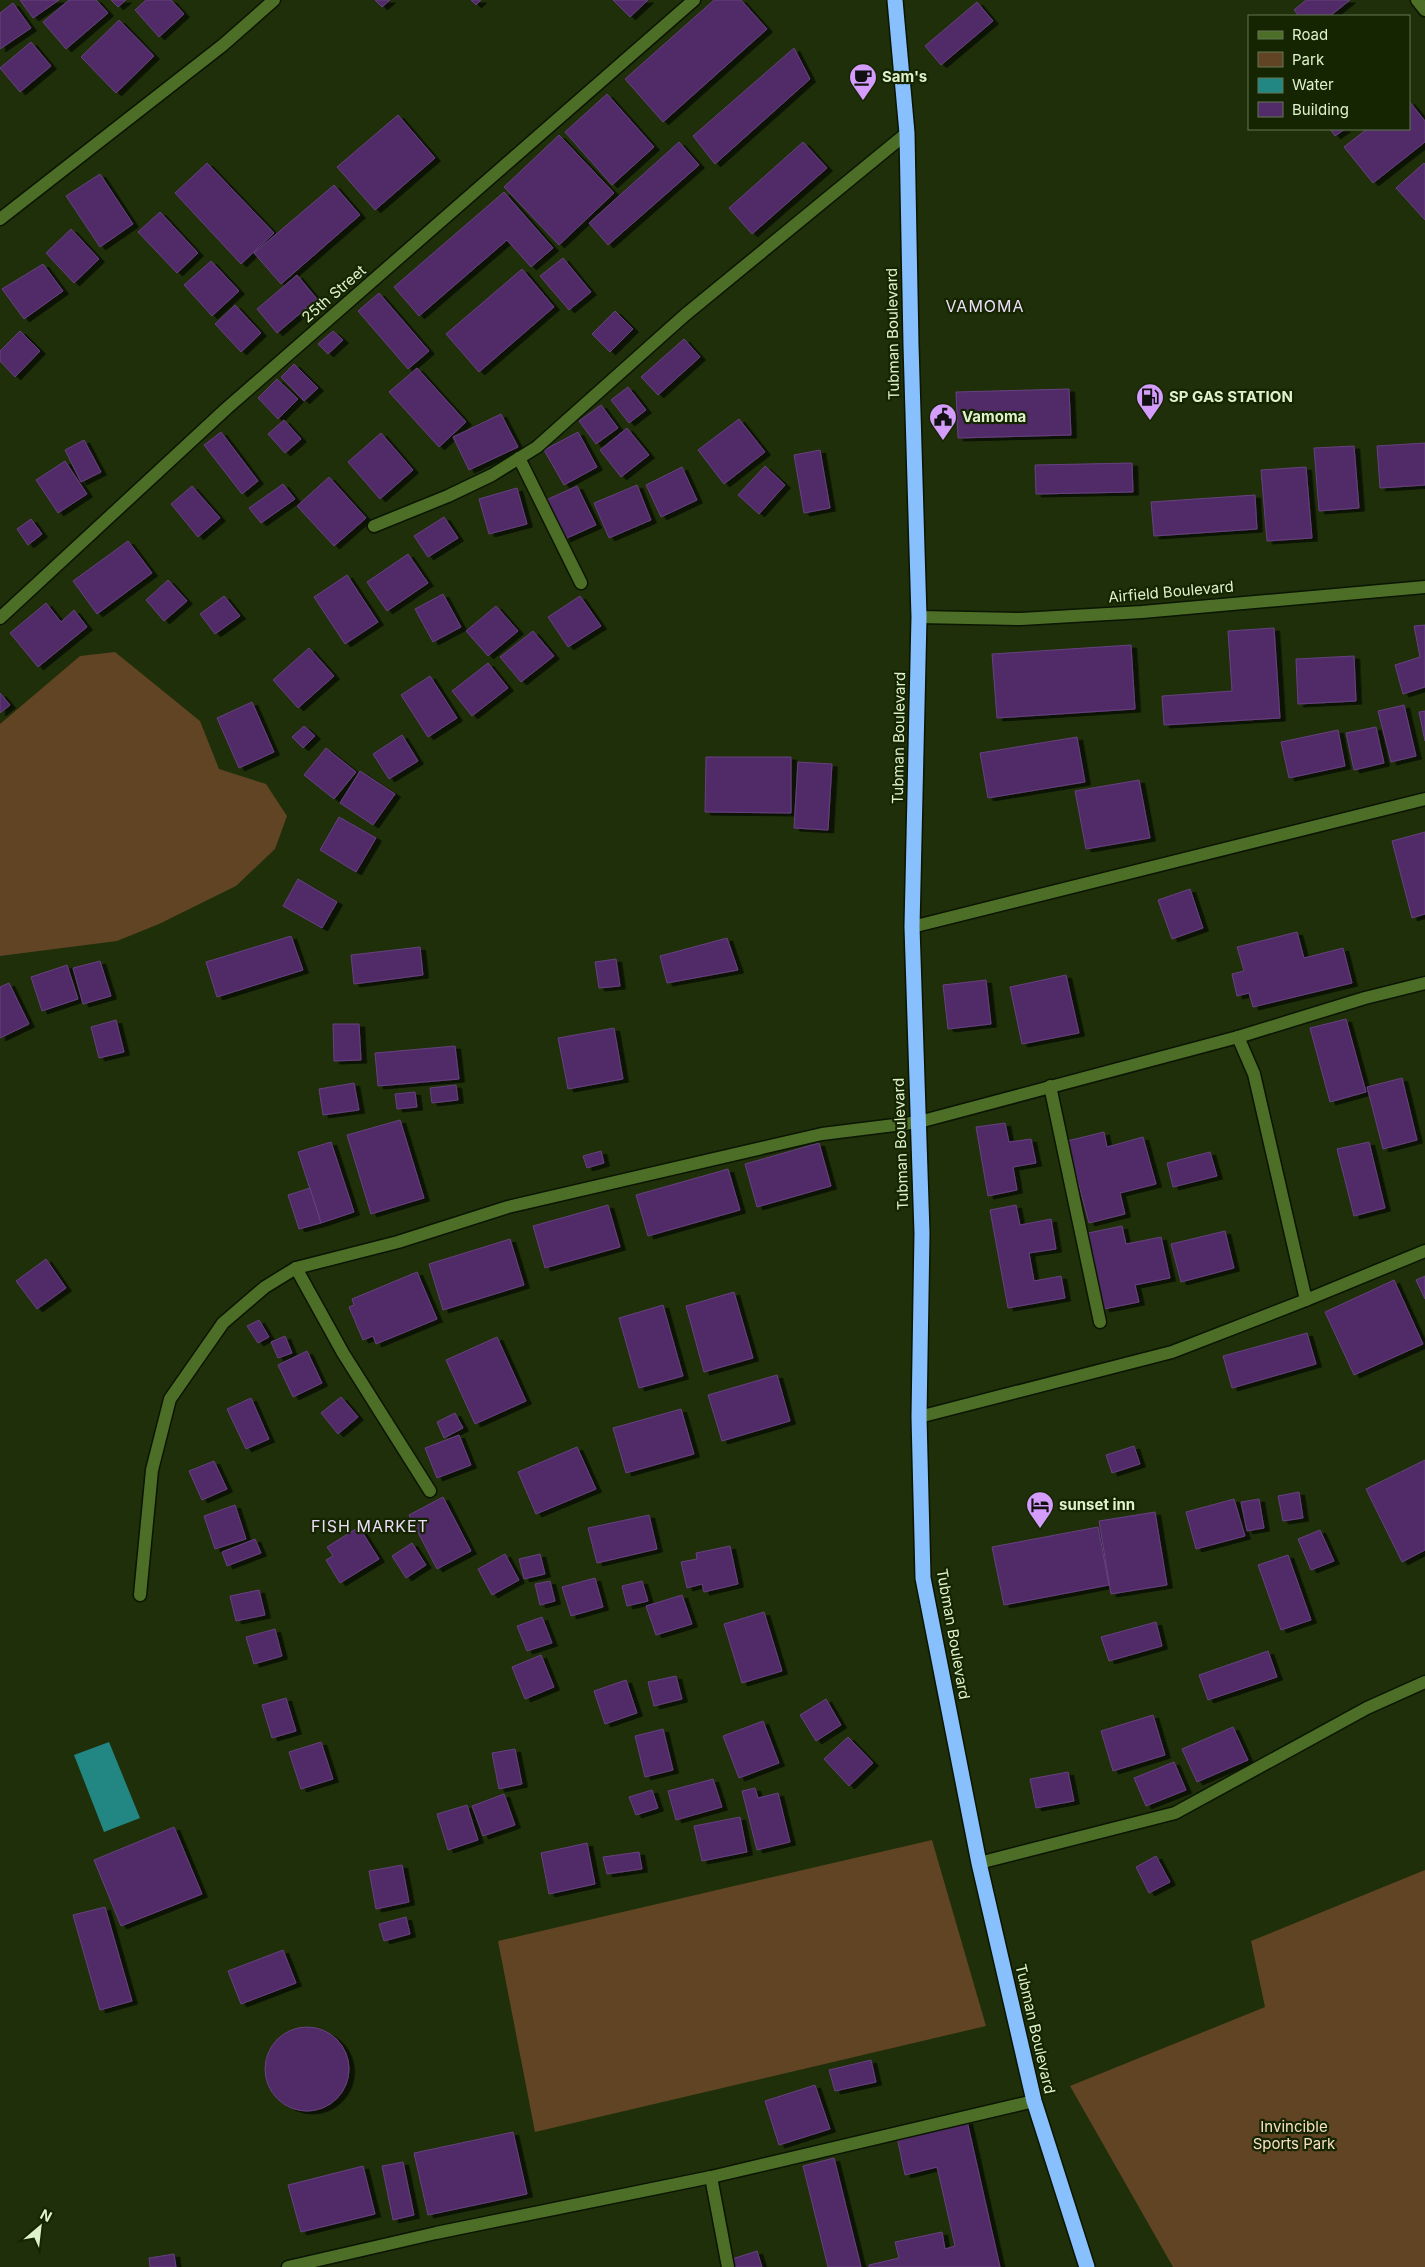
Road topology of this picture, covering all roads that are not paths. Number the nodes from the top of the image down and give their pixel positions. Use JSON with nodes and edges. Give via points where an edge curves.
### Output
{"nodes":[{"id":1,"x":274,"y":0,"type":"edge"},
{"id":2,"x":694,"y":0,"type":"edge"},
{"id":3,"x":895,"y":0,"type":"edge"},
{"id":4,"x":1417,"y":0,"type":"edge"},
{"id":5,"x":1425,"y":10,"type":"edge"},
{"id":6,"x":907,"y":133,"type":"junction"},
{"id":7,"x":0,"y":219,"type":"edge"},
{"id":8,"x":519,"y":458,"type":"junction"},
{"id":9,"x":374,"y":526,"type":"dead end"},
{"id":10,"x":581,"y":583,"type":"dead end"},
{"id":11,"x":1425,"y":587,"type":"edge"},
{"id":12,"x":919,"y":617,"type":"junction"},
{"id":13,"x":0,"y":618,"type":"edge"},
{"id":14,"x":1425,"y":799,"type":"edge"},
{"id":15,"x":912,"y":927,"type":"junction"},
{"id":16,"x":1425,"y":983,"type":"edge"},
{"id":17,"x":1238,"y":1036,"type":"junction"},
{"id":18,"x":1050,"y":1086,"type":"junction"},
{"id":19,"x":919,"y":1122,"type":"junction"},
{"id":20,"x":1425,"y":1251,"type":"edge"},
{"id":21,"x":296,"y":1268,"type":"junction"},
{"id":22,"x":1306,"y":1300,"type":"junction"},
{"id":23,"x":1100,"y":1322,"type":"dead end"},
{"id":24,"x":919,"y":1417,"type":"junction"},
{"id":25,"x":430,"y":1491,"type":"dead end"},
{"id":26,"x":140,"y":1595,"type":"dead end"},
{"id":27,"x":1425,"y":1682,"type":"edge"},
{"id":28,"x":979,"y":1863,"type":"junction"},
{"id":29,"x":1034,"y":2101,"type":"junction"},
{"id":30,"x":711,"y":2177,"type":"junction"},
{"id":31,"x":288,"y":2267,"type":"edge"},
{"id":32,"x":728,"y":2267,"type":"edge"},
{"id":33,"x":1087,"y":2267,"type":"edge"}],
"edges":[{"from":1,"to":7,"type":"street","via":[[223,46]]},
{"from":2,"to":13,"type":"street","name":"25th Street","via":[[227,408]]},
{"from":3,"to":6,"type":"highway","name":"Tubman Boulevard"},
{"from":4,"to":5,"type":"street"},
{"from":6,"to":8,"type":"street","via":[[685,315],[537,447]]},
{"from":6,"to":12,"type":"highway","name":"Tubman Boulevard"},
{"from":8,"to":9,"type":"street","via":[[448,496]]},
{"from":8,"to":10,"type":"street"},
{"from":11,"to":12,"type":"street","name":"Airfield Boulevard","via":[[1142,612],[1021,619]]},
{"from":12,"to":15,"type":"highway","name":"Tubman Boulevard"},
{"from":14,"to":15,"type":"street"},
{"from":15,"to":19,"type":"highway","name":"Tubman Boulevard"},
{"from":16,"to":17,"type":"street"},
{"from":17,"to":18,"type":"street"},
{"from":17,"to":22,"type":"street","via":[[1254,1074]]},
{"from":18,"to":19,"type":"street"},
{"from":18,"to":23,"type":"street"},
{"from":19,"to":21,"type":"street","via":[[822,1134],[508,1207],[398,1242]]},
{"from":19,"to":24,"type":"highway","name":"Tubman Boulevard","via":[[922,1233]]},
{"from":20,"to":22,"type":"street"},
{"from":21,"to":25,"type":"street","via":[[343,1353]]},
{"from":21,"to":26,"type":"street","via":[[265,1287],[223,1324],[170,1399],[152,1470]]},
{"from":22,"to":24,"type":"street","via":[[1172,1352]]},
{"from":24,"to":28,"type":"highway","name":"Tubman Boulevard","via":[[923,1578]]},
{"from":27,"to":28,"type":"street","via":[[1367,1708],[1176,1814]]},
{"from":28,"to":29,"type":"highway","name":"Tubman Boulevard"},
{"from":29,"to":30,"type":"street"},
{"from":29,"to":33,"type":"highway","name":"Tubman Boulevard"},
{"from":30,"to":31,"type":"street"},
{"from":30,"to":32,"type":"street"}]}
